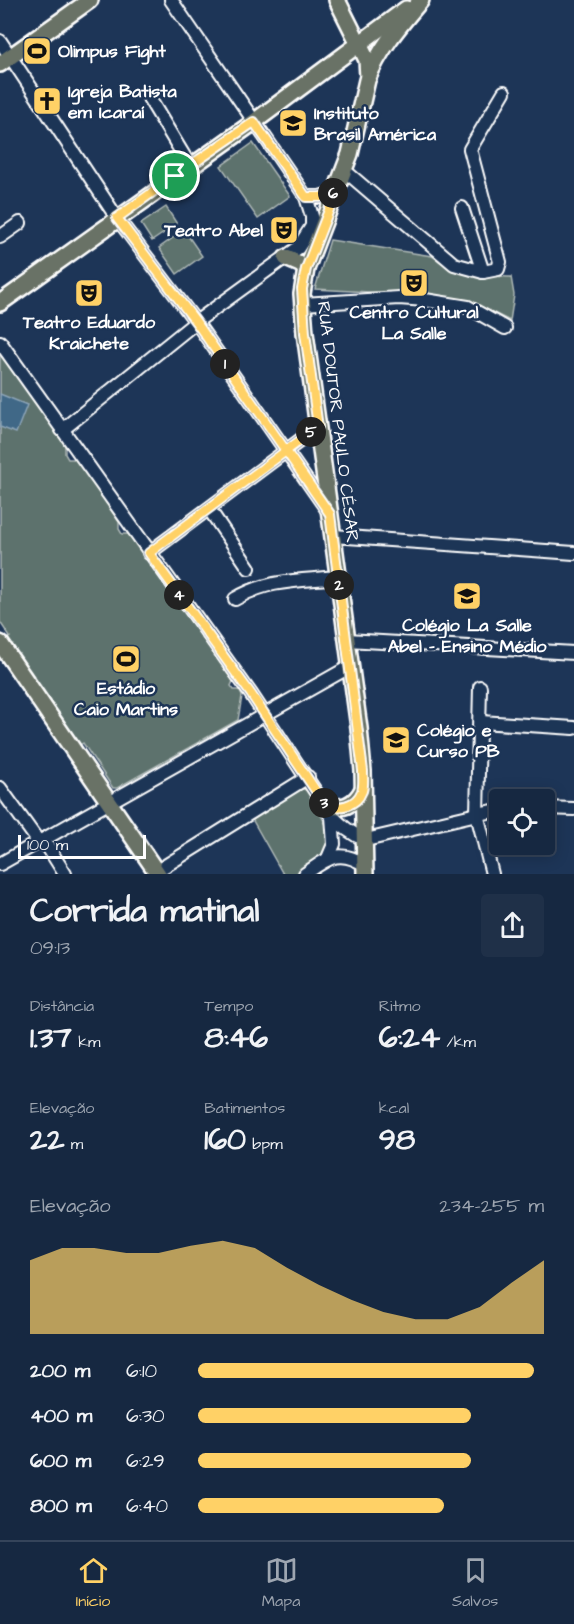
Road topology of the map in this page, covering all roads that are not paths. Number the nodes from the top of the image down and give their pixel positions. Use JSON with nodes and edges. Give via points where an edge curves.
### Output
{"nodes":[{"id":1,"x":90,"y":0,"type":"edge"},
{"id":2,"x":171,"y":0,"type":"edge"},
{"id":3,"x":337,"y":0,"type":"edge"},
{"id":4,"x":419,"y":0,"type":"edge"},
{"id":5,"x":0,"y":41,"type":"edge"},
{"id":6,"x":359,"y":43,"type":"junction"},
{"id":7,"x":6,"y":60,"type":"edge"},
{"id":8,"x":368,"y":80,"type":"junction"},
{"id":9,"x":504,"y":92,"type":"dead end"},
{"id":10,"x":149,"y":98,"type":"dead end"},
{"id":11,"x":254,"y":122,"type":"junction"},
{"id":12,"x":190,"y":166,"type":"junction"},
{"id":13,"x":344,"y":170,"type":"junction"},
{"id":14,"x":336,"y":192,"type":"junction"},
{"id":15,"x":306,"y":197,"type":"junction"},
{"id":16,"x":462,"y":208,"type":"dead end"},
{"id":17,"x":117,"y":218,"type":"junction"},
{"id":18,"x":20,"y":223,"type":"dead end"},
{"id":19,"x":0,"y":237,"type":"edge"},
{"id":20,"x":286,"y":258,"type":"junction"},
{"id":21,"x":306,"y":269,"type":"junction"},
{"id":22,"x":483,"y":272,"type":"junction"},
{"id":23,"x":0,"y":303,"type":"edge"},
{"id":24,"x":303,"y":304,"type":"junction"},
{"id":25,"x":196,"y":322,"type":"junction"},
{"id":26,"x":504,"y":328,"type":"dead end"},
{"id":27,"x":0,"y":342,"type":"edge"},
{"id":28,"x":318,"y":427,"type":"junction"},
{"id":29,"x":62,"y":430,"type":"junction"},
{"id":30,"x":285,"y":452,"type":"junction"},
{"id":31,"x":209,"y":508,"type":"junction"},
{"id":32,"x":330,"y":514,"type":"junction"},
{"id":33,"x":333,"y":536,"type":"junction"},
{"id":34,"x":149,"y":553,"type":"junction"},
{"id":35,"x":574,"y":553,"type":"edge"},
{"id":36,"x":249,"y":568,"type":"dead end"},
{"id":37,"x":338,"y":577,"type":"junction"},
{"id":38,"x":235,"y":599,"type":"dead end"},
{"id":39,"x":347,"y":640,"type":"junction"},
{"id":40,"x":3,"y":653,"type":"edge"},
{"id":41,"x":574,"y":653,"type":"edge"},
{"id":42,"x":351,"y":666,"type":"junction"},
{"id":43,"x":480,"y":687,"type":"dead end"},
{"id":44,"x":265,"y":715,"type":"junction"},
{"id":45,"x":480,"y":722,"type":"junction"},
{"id":46,"x":574,"y":728,"type":"edge"},
{"id":47,"x":308,"y":777,"type":"junction"},
{"id":48,"x":0,"y":788,"type":"edge"},
{"id":49,"x":363,"y":789,"type":"junction"},
{"id":50,"x":110,"y":802,"type":"junction"},
{"id":51,"x":555,"y":808,"type":"edge"},
{"id":52,"x":328,"y":809,"type":"junction"},
{"id":53,"x":574,"y":809,"type":"edge"},
{"id":54,"x":489,"y":812,"type":"edge"},
{"id":55,"x":477,"y":814,"type":"junction"},
{"id":56,"x":366,"y":840,"type":"junction"},
{"id":57,"x":38,"y":841,"type":"junction"},
{"id":58,"x":328,"y":858,"type":"junction"},
{"id":59,"x":0,"y":864,"type":"edge"},
{"id":60,"x":365,"y":870,"type":"edge"},
{"id":61,"x":158,"y":873,"type":"edge"},
{"id":62,"x":65,"y":874,"type":"edge"},
{"id":63,"x":305,"y":874,"type":"edge"},
{"id":64,"x":492,"y":874,"type":"edge"}],
"edges":[{"from":1,"to":7,"type":"main road"},
{"from":2,"to":11,"type":"street"},
{"from":3,"to":6,"type":"main road"},
{"from":4,"to":6,"type":"main road"},
{"from":4,"to":8,"type":"main road","name":"RUA DOUTOR PAULO CÉSAR","via":[[393,33]]},
{"from":5,"to":7,"type":"street"},
{"from":6,"to":8,"type":"main road","via":[[368,63]]},
{"from":6,"to":11,"type":"main road"},
{"from":7,"to":17,"type":"street"},
{"from":8,"to":13,"type":"main road","name":"RUA DOUTOR PAULO CÉSAR"},
{"from":9,"to":22,"type":"street","via":[[470,149],[500,262],[498,269]]},
{"from":10,"to":12,"type":"street"},
{"from":11,"to":12,"type":"main road"},
{"from":11,"to":15,"type":"street"},
{"from":12,"to":17,"type":"main road"},
{"from":13,"to":14,"type":"main road","name":"RUA DOUTOR PAULO CÉSAR"},
{"from":13,"to":22,"type":"street","via":[[454,264]]},
{"from":14,"to":15,"type":"street"},
{"from":14,"to":21,"type":"main road","name":"RUA DOUTOR PAULO CÉSAR"},
{"from":15,"to":20,"type":"street","via":[[312,226],[303,243]]},
{"from":16,"to":22,"type":"street"},
{"from":17,"to":23,"type":"main road"},
{"from":17,"to":25,"type":"street"},
{"from":18,"to":19,"type":"street"},
{"from":20,"to":21,"type":"main road"},
{"from":20,"to":25,"type":"street"},
{"from":21,"to":24,"type":"main road","name":"RUA DOUTOR PAULO CÉSAR"},
{"from":24,"to":26,"type":"street","via":[[424,300],[468,307]]},
{"from":24,"to":28,"type":"main road","name":"RUA DOUTOR PAULO CÉSAR"},
{"from":25,"to":29,"type":"street"},
{"from":25,"to":30,"type":"street"},
{"from":27,"to":29,"type":"street"},
{"from":28,"to":30,"type":"street"},
{"from":28,"to":32,"type":"main road","name":"RUA DOUTOR PAULO CÉSAR"},
{"from":29,"to":34,"type":"street"},
{"from":30,"to":31,"type":"street"},
{"from":30,"to":32,"type":"street"},
{"from":31,"to":34,"type":"street"},
{"from":31,"to":36,"type":"street"},
{"from":32,"to":33,"type":"main road","name":"RUA DOUTOR PAULO CÉSAR"},
{"from":33,"to":35,"type":"street"},
{"from":33,"to":37,"type":"main road","name":"RUA DOUTOR PAULO CÉSAR"},
{"from":34,"to":44,"type":"street"},
{"from":37,"to":38,"type":"street","via":[[268,584]]},
{"from":37,"to":39,"type":"main road","name":"RUA DOUTOR PAULO CÉSAR"},
{"from":39,"to":41,"type":"street"},
{"from":39,"to":42,"type":"main road","name":"RUA DOUTOR PAULO CÉSAR"},
{"from":40,"to":50,"type":"main road"},
{"from":42,"to":44,"type":"street"},
{"from":42,"to":49,"type":"main road","name":"RUA DOUTOR PAULO CÉSAR"},
{"from":43,"to":45,"type":"street"},
{"from":44,"to":47,"type":"street"},
{"from":44,"to":50,"type":"street"},
{"from":45,"to":46,"type":"street"},
{"from":45,"to":55,"type":"street"},
{"from":47,"to":52,"type":"street"},
{"from":47,"to":61,"type":"street"},
{"from":48,"to":57,"type":"street"},
{"from":49,"to":52,"type":"main road","via":[[354,801]]},
{"from":49,"to":56,"type":"main road","name":"RUA DOUTOR PAULO CÉSAR"},
{"from":50,"to":57,"type":"street"},
{"from":50,"to":61,"type":"main road"},
{"from":51,"to":53,"type":"street"},
{"from":52,"to":56,"type":"street","via":[[353,835]]},
{"from":52,"to":58,"type":"street","via":[[334,844]]},
{"from":54,"to":55,"type":"street"},
{"from":55,"to":56,"type":"street"},
{"from":55,"to":64,"type":"street"},
{"from":56,"to":60,"type":"main road","name":"RUA DOUTOR PAULO CÉSAR"},
{"from":57,"to":59,"type":"street"},
{"from":57,"to":62,"type":"street","via":[[48,847]]},
{"from":58,"to":60,"type":"street","via":[[350,856]]},
{"from":58,"to":63,"type":"street"}]}
